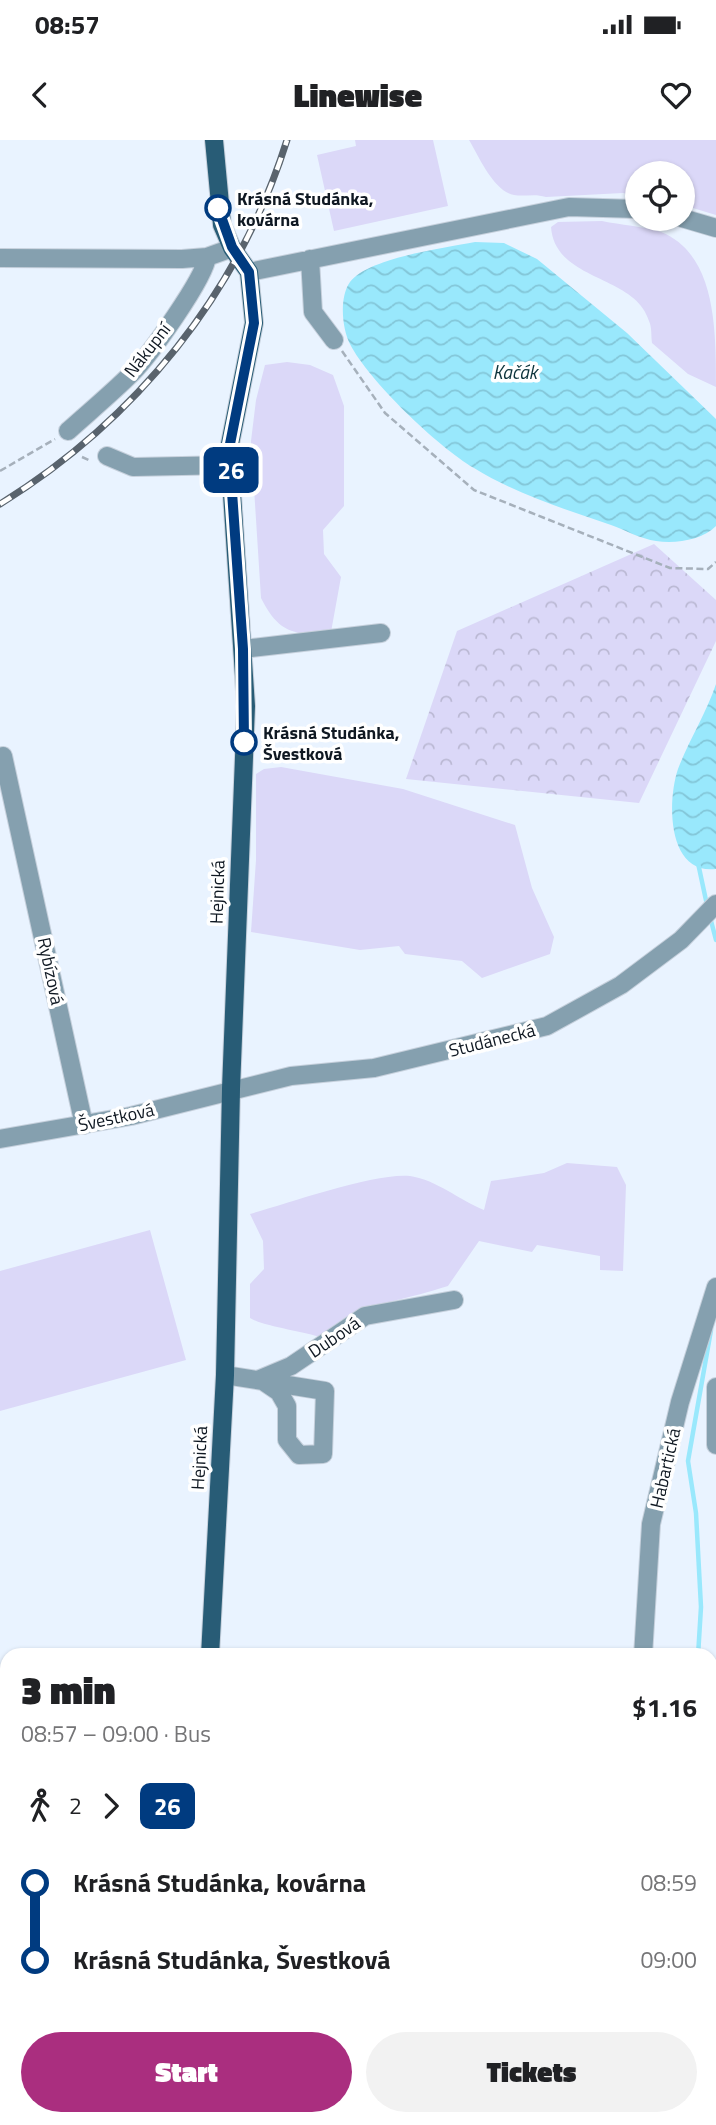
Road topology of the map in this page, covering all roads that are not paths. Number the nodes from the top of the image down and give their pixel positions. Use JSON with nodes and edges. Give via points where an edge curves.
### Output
{"nodes":[{"id":1,"x":215,"y":140,"type":"edge"},
{"id":2,"x":625,"y":209,"type":"edge"},
{"id":3,"x":695,"y":222,"type":"edge"},
{"id":4,"x":716,"y":228,"type":"edge"},
{"id":5,"x":232,"y":247,"type":"junction"},
{"id":6,"x":207,"y":257,"type":"junction"},
{"id":7,"x":0,"y":258,"type":"edge"},
{"id":8,"x":310,"y":259,"type":"junction"},
{"id":9,"x":249,"y":272,"type":"junction"},
{"id":10,"x":334,"y":340,"type":"road end"},
{"id":11,"x":68,"y":431,"type":"road end"},
{"id":12,"x":107,"y":456,"type":"dead end"},
{"id":13,"x":231,"y":465,"type":"junction"},
{"id":14,"x":381,"y":633,"type":"dead end"},
{"id":15,"x":243,"y":649,"type":"junction"},
{"id":16,"x":3,"y":756,"type":"dead end"},
{"id":17,"x":8,"y":820,"type":"edge"},
{"id":18,"x":716,"y":904,"type":"edge"},
{"id":19,"x":231,"y":1089,"type":"junction"},
{"id":20,"x":84,"y":1125,"type":"junction"},
{"id":21,"x":0,"y":1139,"type":"edge"},
{"id":22,"x":716,"y":1287,"type":"edge"},
{"id":23,"x":454,"y":1300,"type":"dead end"},
{"id":24,"x":225,"y":1375,"type":"junction"},
{"id":25,"x":260,"y":1380,"type":"junction"},
{"id":26,"x":716,"y":1387,"type":"edge"},
{"id":27,"x":716,"y":1446,"type":"edge"},
{"id":28,"x":210,"y":1648,"type":"edge"},
{"id":29,"x":644,"y":1648,"type":"edge"}],
"edges":[{"from":1,"to":5,"type":"main road","name":"Hejnická","via":[[218,208]]},
{"from":2,"to":8,"type":"street","via":[[569,207]]},
{"from":3,"to":4,"type":"street"},
{"from":5,"to":6,"type":"street"},
{"from":5,"to":9,"type":"main road","name":"Hejnická"},
{"from":6,"to":7,"type":"street"},
{"from":6,"to":11,"type":"street","name":"Nákupní","via":[[190,293],[134,371]]},
{"from":8,"to":9,"type":"street"},
{"from":8,"to":10,"type":"street","via":[[313,312]]},
{"from":9,"to":13,"type":"main road","name":"Hejnická","via":[[254,323],[229,449]]},
{"from":12,"to":13,"type":"street","via":[[133,467]]},
{"from":13,"to":15,"type":"main road","name":"Hejnická"},
{"from":14,"to":15,"type":"street"},
{"from":15,"to":19,"type":"main road","name":"Hejnická","via":[[246,706]]},
{"from":16,"to":17,"type":"street","name":"Rybízová"},
{"from":17,"to":20,"type":"street","name":"Rybízová"},
{"from":18,"to":19,"type":"street","name":"Studánecká","via":[[681,940],[621,985],[547,1026],[374,1068],[291,1076]]},
{"from":19,"to":20,"type":"street","name":"Švestková"},
{"from":19,"to":24,"type":"main road","name":"Hejnická"},
{"from":20,"to":21,"type":"street","name":"Švestková"},
{"from":22,"to":29,"type":"street","name":"Habartická","via":[[680,1402],[652,1524]]},
{"from":23,"to":25,"type":"street","name":"Dubová","via":[[365,1316],[291,1366]]},
{"from":24,"to":25,"type":"street"},
{"from":24,"to":28,"type":"main road","name":"Hejnická"},
{"from":25,"to":25,"type":"street","via":[[279,1392],[287,1406],[288,1440],[299,1455],[323,1454],[325,1391]]},
{"from":26,"to":27,"type":"street"}]}
